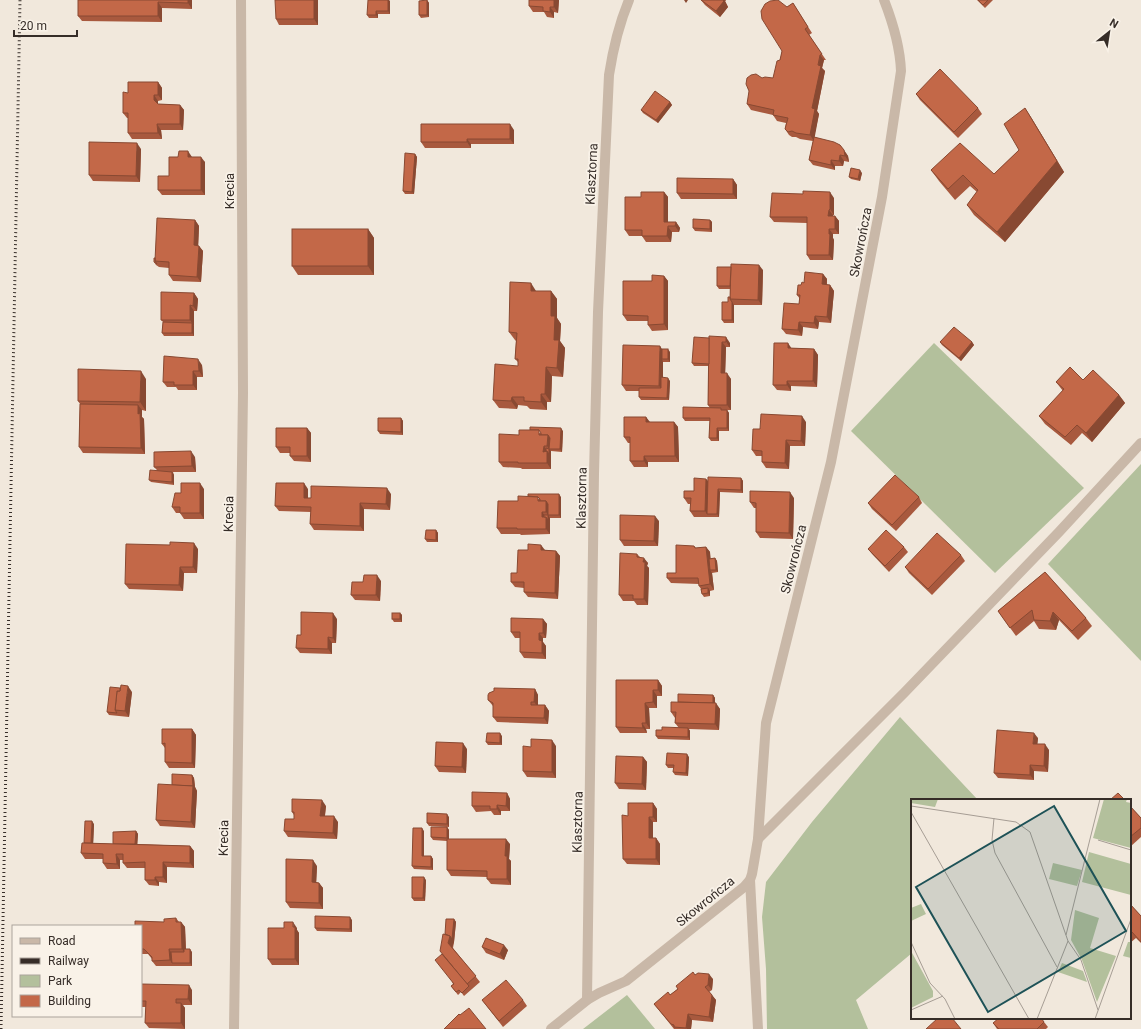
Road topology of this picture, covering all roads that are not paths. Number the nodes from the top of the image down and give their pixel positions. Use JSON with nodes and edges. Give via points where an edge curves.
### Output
{"nodes":[{"id":1,"x":241,"y":0,"type":"edge"},
{"id":2,"x":629,"y":0,"type":"edge"},
{"id":3,"x":884,"y":0,"type":"edge"},
{"id":4,"x":1141,"y":443,"type":"edge"},
{"id":5,"x":758,"y":839,"type":"junction"},
{"id":6,"x":750,"y":880,"type":"junction"},
{"id":7,"x":587,"y":1000,"type":"junction"},
{"id":8,"x":234,"y":1029,"type":"edge"},
{"id":9,"x":551,"y":1029,"type":"edge"},
{"id":10,"x":758,"y":1029,"type":"edge"}],
"edges":[{"from":1,"to":8,"type":"street","name":"Krecia","via":[[243,393]]},
{"from":2,"to":7,"type":"street","name":"Klasztorna","via":[[612,50],[608,75],[598,312]]},
{"from":3,"to":5,"type":"street","name":"Skowrończa","via":[[893,24],[901,71],[882,197],[831,462],[766,723]]},
{"from":4,"to":5,"type":"street","via":[[904,694]]},
{"from":5,"to":6,"type":"street","name":"Skowrończa"},
{"from":6,"to":7,"type":"street","name":"Skowrończa","via":[[626,981]]},
{"from":6,"to":10,"type":"street"},
{"from":7,"to":9,"type":"street","name":"Skowrończa"}]}
